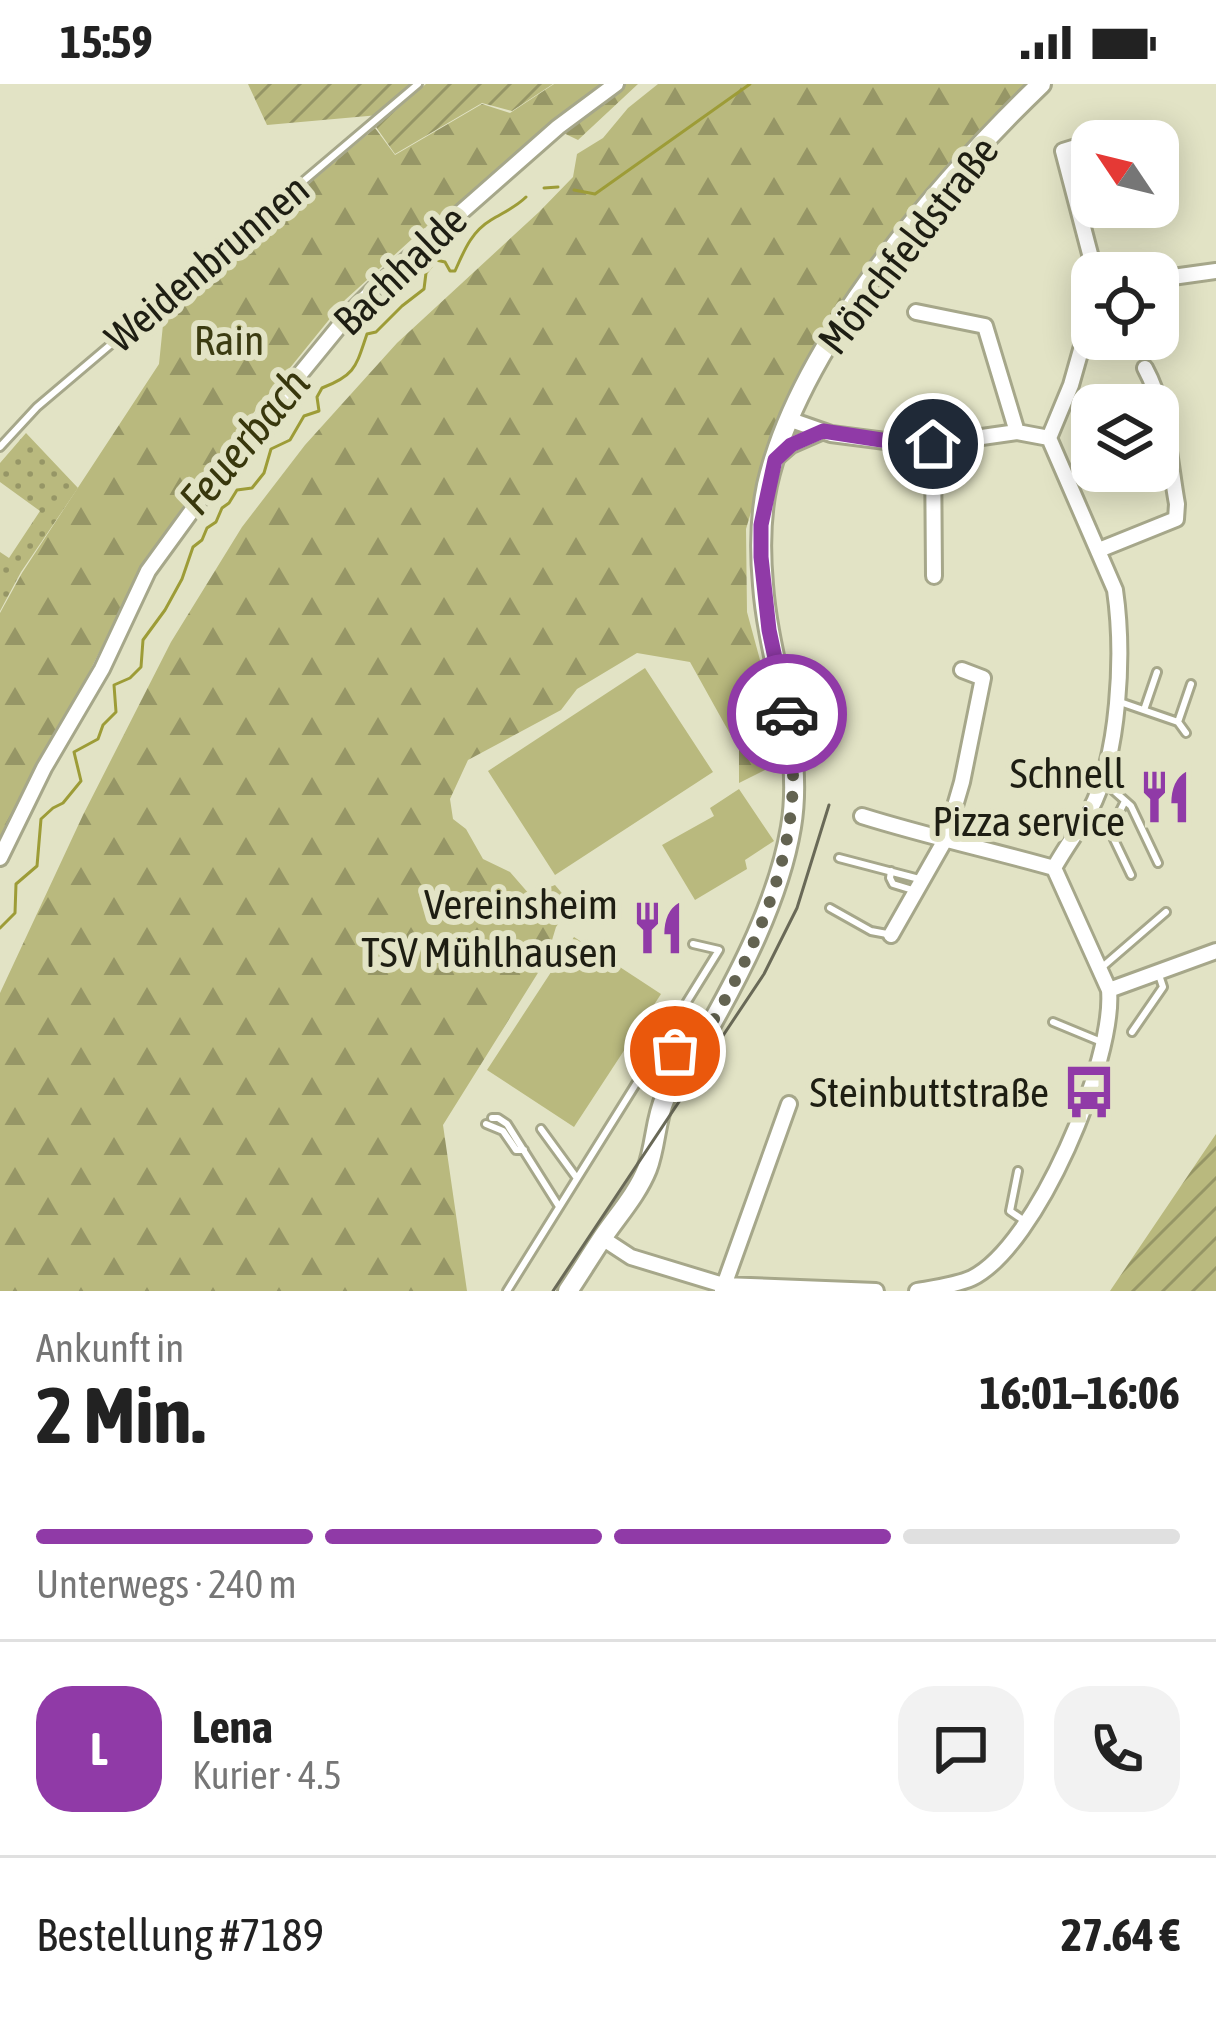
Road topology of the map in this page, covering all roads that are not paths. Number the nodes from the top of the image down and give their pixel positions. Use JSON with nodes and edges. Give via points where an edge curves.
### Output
{"nodes":[{"id":1,"x":418,"y":84,"type":"edge"},
{"id":2,"x":616,"y":84,"type":"edge"},
{"id":3,"x":1041,"y":84,"type":"edge"},
{"id":4,"x":1071,"y":149,"type":"edge"},
{"id":5,"x":1071,"y":179,"type":"edge"},
{"id":6,"x":1216,"y":271,"type":"edge"},
{"id":7,"x":1179,"y":276,"type":"edge"},
{"id":8,"x":916,"y":312,"type":"dead end"},
{"id":9,"x":1078,"y":360,"type":"edge"},
{"id":10,"x":1145,"y":368,"type":"dead end"},
{"id":11,"x":788,"y":419,"type":"junction"},
{"id":12,"x":823,"y":431,"type":"junction"},
{"id":13,"x":1017,"y":432,"type":"junction"},
{"id":14,"x":1049,"y":438,"type":"junction"},
{"id":15,"x":933,"y":444,"type":"junction"},
{"id":16,"x":0,"y":447,"type":"edge"},
{"id":17,"x":775,"y":460,"type":"junction"},
{"id":18,"x":1099,"y":550,"type":"junction"},
{"id":19,"x":934,"y":576,"type":"dead end"},
{"id":20,"x":962,"y":670,"type":"dead end"},
{"id":21,"x":1157,"y":673,"type":"dead end"},
{"id":22,"x":1191,"y":684,"type":"dead end"},
{"id":23,"x":1117,"y":701,"type":"junction"},
{"id":24,"x":1144,"y":710,"type":"junction"},
{"id":25,"x":815,"y":722,"type":"dead end"},
{"id":26,"x":1178,"y":722,"type":"junction"},
{"id":27,"x":789,"y":727,"type":"junction"},
{"id":28,"x":1186,"y":734,"type":"dead end"},
{"id":29,"x":1101,"y":780,"type":"junction"},
{"id":30,"x":1125,"y":801,"type":"junction"},
{"id":31,"x":862,"y":816,"type":"dead end"},
{"id":32,"x":945,"y":840,"type":"junction"},
{"id":33,"x":0,"y":858,"type":"edge"},
{"id":34,"x":839,"y":858,"type":"dead end"},
{"id":35,"x":1158,"y":863,"type":"dead end"},
{"id":36,"x":1054,"y":868,"type":"junction"},
{"id":37,"x":891,"y":871,"type":"junction"},
{"id":38,"x":1131,"y":875,"type":"dead end"},
{"id":39,"x":920,"y":885,"type":"junction"},
{"id":40,"x":830,"y":908,"type":"dead end"},
{"id":41,"x":1166,"y":912,"type":"dead end"},
{"id":42,"x":891,"y":935,"type":"joint"},
{"id":43,"x":693,"y":944,"type":"dead end"},
{"id":44,"x":1216,"y":951,"type":"edge"},
{"id":45,"x":1100,"y":969,"type":"junction"},
{"id":46,"x":1158,"y":972,"type":"junction"},
{"id":47,"x":1108,"y":990,"type":"junction"},
{"id":48,"x":1053,"y":1022,"type":"dead end"},
{"id":49,"x":1132,"y":1032,"type":"dead end"},
{"id":50,"x":662,"y":1042,"type":"junction"},
{"id":51,"x":1103,"y":1043,"type":"junction"},
{"id":52,"x":689,"y":1060,"type":"junction"},
{"id":53,"x":789,"y":1104,"type":"dead end"},
{"id":54,"x":489,"y":1121,"type":"dead end"},
{"id":55,"x":541,"y":1129,"type":"dead end"},
{"id":56,"x":1018,"y":1172,"type":"dead end"},
{"id":57,"x":576,"y":1178,"type":"junction"},
{"id":58,"x":558,"y":1205,"type":"junction"},
{"id":59,"x":1026,"y":1222,"type":"junction"},
{"id":60,"x":602,"y":1238,"type":"junction"},
{"id":61,"x":723,"y":1288,"type":"edge"},
{"id":62,"x":507,"y":1291,"type":"edge"},
{"id":63,"x":568,"y":1291,"type":"edge"},
{"id":64,"x":876,"y":1291,"type":"edge"},
{"id":65,"x":917,"y":1291,"type":"edge"}],
"edges":[{"from":1,"to":16,"type":"lane","name":"Weidenbrunnen","via":[[37,406]]},
{"from":2,"to":33,"type":"street","name":"Bachhalde","via":[[375,288],[220,472],[148,571]]},
{"from":3,"to":11,"type":"main road","name":"Mönchfeldstraße","via":[[869,282]]},
{"from":4,"to":5,"type":"street","via":[[1064,151]]},
{"from":6,"to":7,"type":"street"},
{"from":8,"to":13,"type":"street","via":[[985,326]]},
{"from":9,"to":14,"type":"street"},
{"from":10,"to":18,"type":"street","via":[[1161,414],[1176,519]]},
{"from":11,"to":12,"type":"street"},
{"from":11,"to":17,"type":"main road","name":"Mönchfeldstraße"},
{"from":12,"to":15,"type":"street"},
{"from":12,"to":17,"type":"street"},
{"from":13,"to":14,"type":"street"},
{"from":13,"to":15,"type":"street"},
{"from":14,"to":18,"type":"street"},
{"from":15,"to":19,"type":"street"},
{"from":17,"to":27,"type":"main road","name":"Mönchfeldstraße","via":[[761,525],[762,574]]},
{"from":18,"to":23,"type":"street","via":[[1119,616]]},
{"from":20,"to":32,"type":"street","via":[[983,678]]},
{"from":21,"to":24,"type":"lane"},
{"from":22,"to":26,"type":"lane"},
{"from":23,"to":24,"type":"lane"},
{"from":23,"to":29,"type":"street"},
{"from":24,"to":26,"type":"lane"},
{"from":25,"to":27,"type":"lane"},
{"from":26,"to":28,"type":"lane"},
{"from":27,"to":52,"type":"main road","name":"Mönchfeldstraße","via":[[795,786],[786,850],[742,968]]},
{"from":29,"to":30,"type":"lane"},
{"from":29,"to":36,"type":"street"},
{"from":30,"to":35,"type":"lane"},
{"from":30,"to":38,"type":"lane","via":[[1110,831]]},
{"from":31,"to":32,"type":"street"},
{"from":32,"to":36,"type":"street"},
{"from":32,"to":39,"type":"street"},
{"from":34,"to":37,"type":"lane"},
{"from":36,"to":45,"type":"street"},
{"from":37,"to":39,"type":"lane"},
{"from":37,"to":39,"type":"lane","via":[[892,884]]},
{"from":39,"to":42,"type":"street"},
{"from":40,"to":42,"type":"lane"},
{"from":41,"to":45,"type":"lane"},
{"from":43,"to":50,"type":"lane","via":[[719,950]]},
{"from":44,"to":46,"type":"street"},
{"from":45,"to":47,"type":"street"},
{"from":46,"to":47,"type":"street"},
{"from":46,"to":49,"type":"lane","via":[[1163,988]]},
{"from":47,"to":51,"type":"street"},
{"from":48,"to":51,"type":"lane"},
{"from":50,"to":52,"type":"lane"},
{"from":50,"to":57,"type":"lane"},
{"from":51,"to":59,"type":"street","via":[[1078,1122]]},
{"from":52,"to":60,"type":"main road","name":"Mönchfeldstraße","via":[[665,1099],[647,1169]]},
{"from":53,"to":61,"type":"street"},
{"from":54,"to":58,"type":"lane","via":[[524,1150]]},
{"from":55,"to":57,"type":"lane"},
{"from":56,"to":59,"type":"lane","via":[[1010,1211]]},
{"from":57,"to":58,"type":"lane"},
{"from":58,"to":62,"type":"lane"},
{"from":59,"to":65,"type":"street","via":[[973,1277]]},
{"from":60,"to":61,"type":"street","via":[[631,1257]]},
{"from":60,"to":63,"type":"main road","name":"Mönchfeldstraße"},
{"from":61,"to":64,"type":"street"}]}
